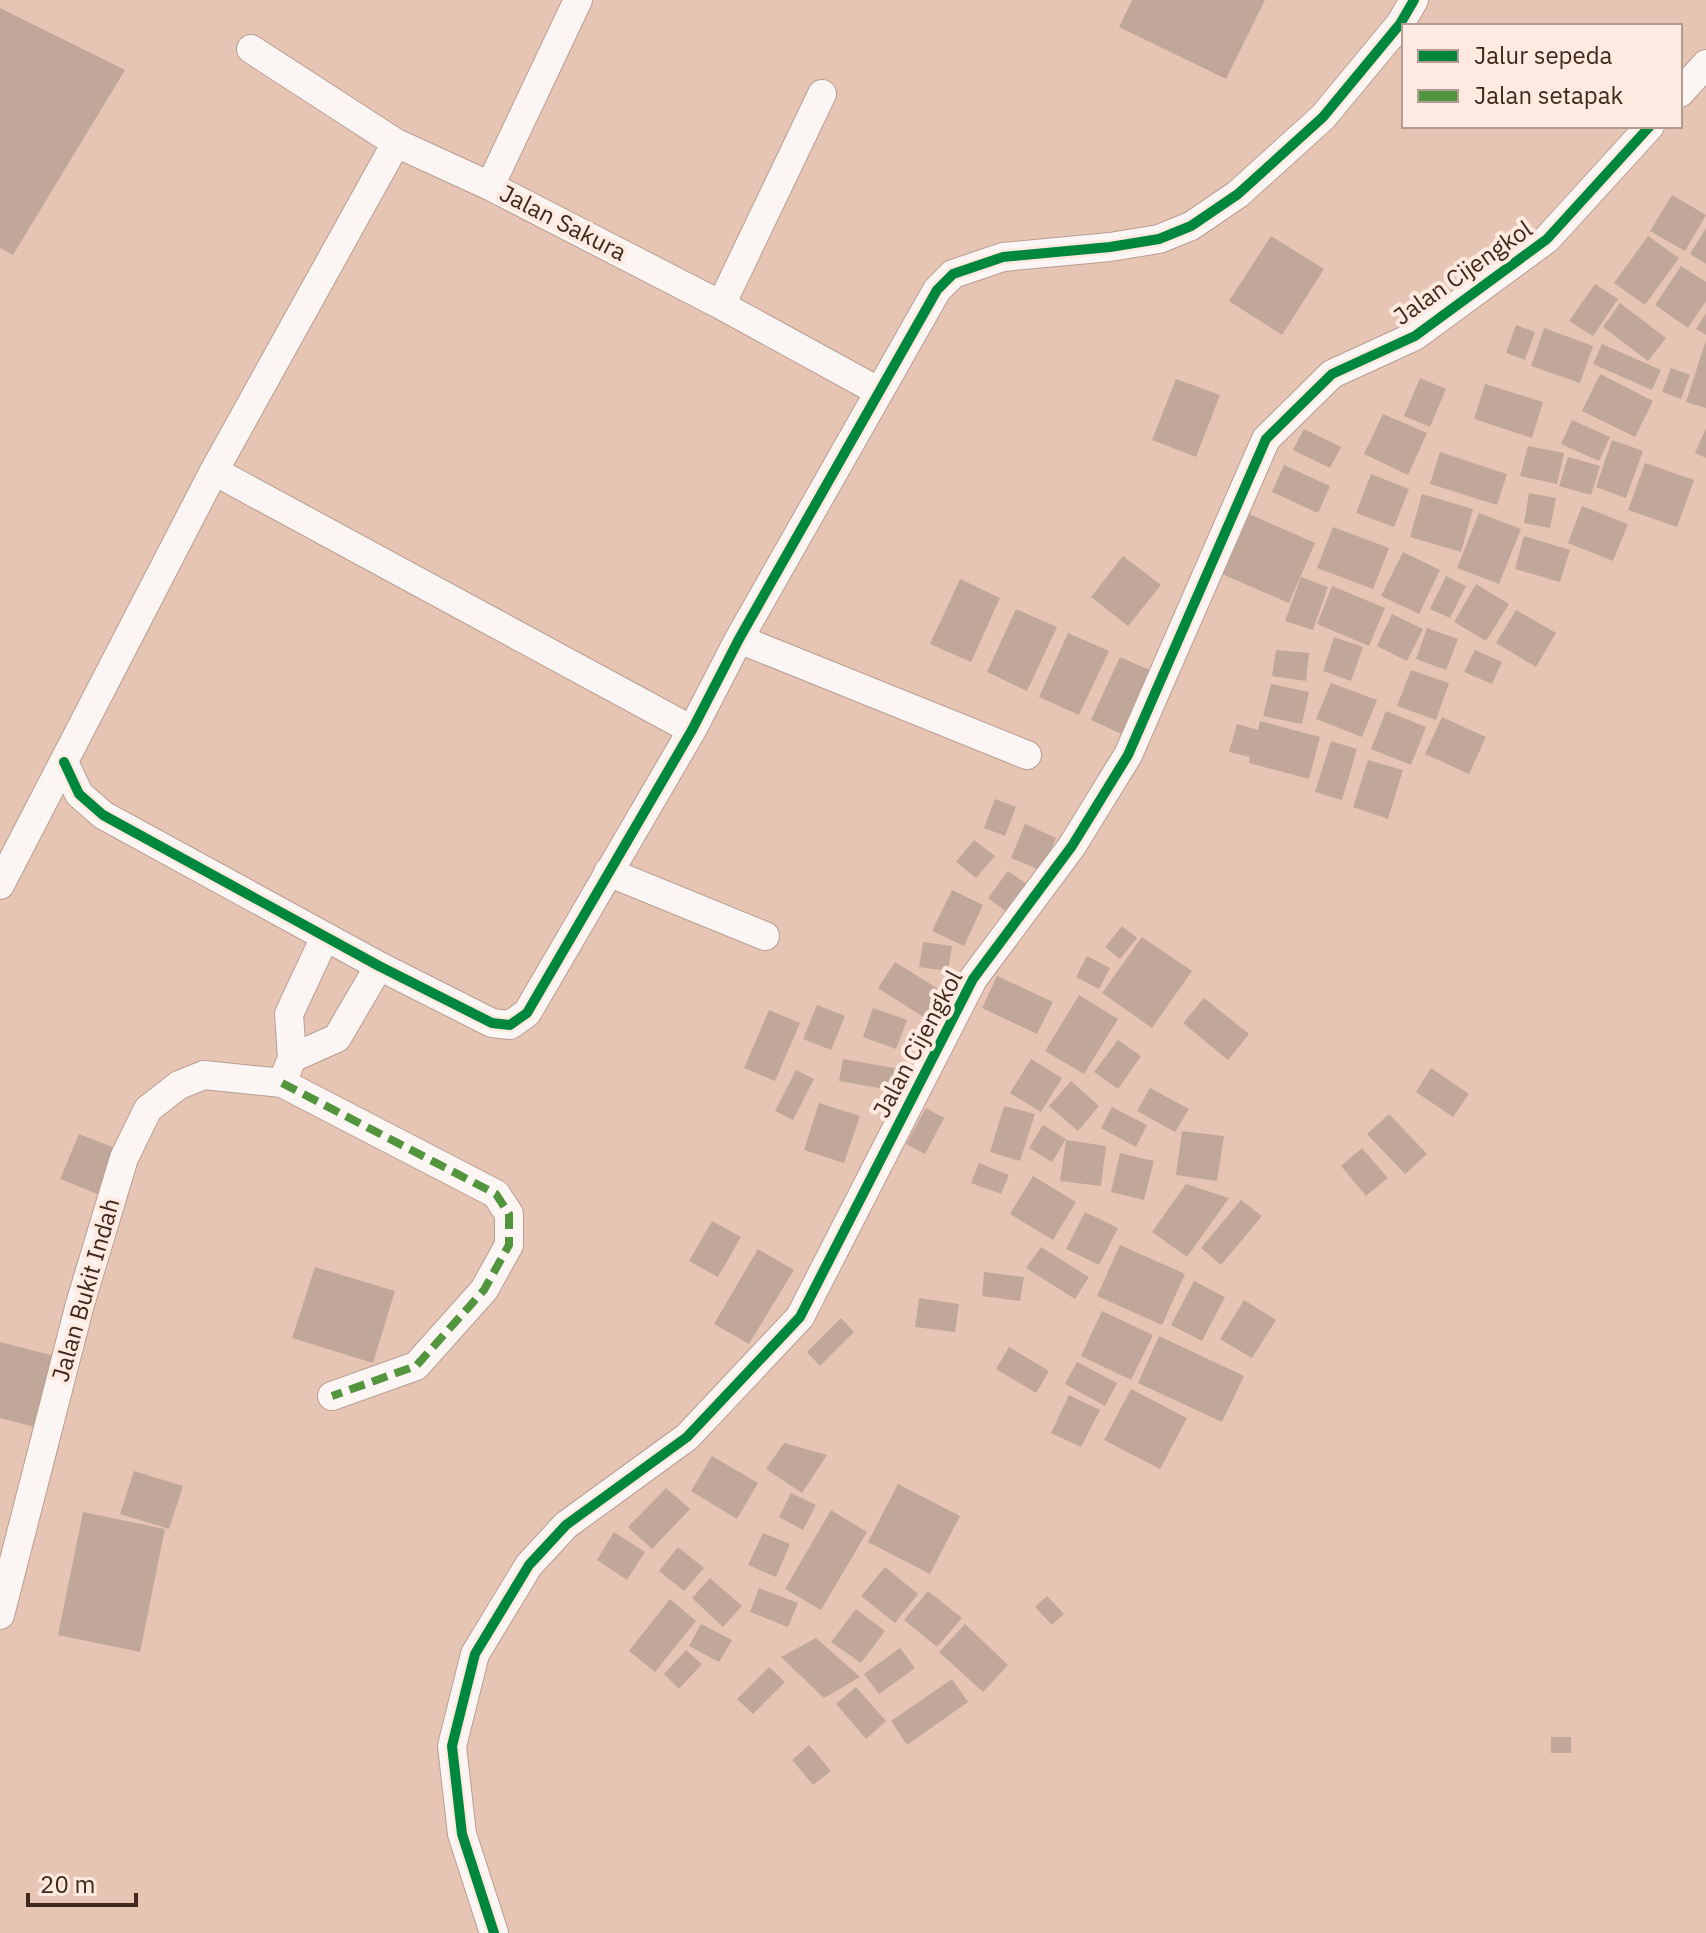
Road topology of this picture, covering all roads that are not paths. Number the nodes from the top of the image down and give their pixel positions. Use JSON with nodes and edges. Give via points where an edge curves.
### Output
{"nodes":[{"id":1,"x":578,"y":0,"type":"edge"},
{"id":2,"x":1414,"y":0,"type":"edge"},
{"id":3,"x":251,"y":49,"type":"dead end"},
{"id":4,"x":1706,"y":64,"type":"edge"},
{"id":5,"x":1682,"y":91,"type":"edge"},
{"id":6,"x":822,"y":94,"type":"dead end"},
{"id":7,"x":1648,"y":128,"type":"edge"},
{"id":8,"x":396,"y":143,"type":"junction"},
{"id":9,"x":490,"y":186,"type":"junction"},
{"id":10,"x":721,"y":305,"type":"junction"},
{"id":11,"x":878,"y":391,"type":"junction"},
{"id":12,"x":214,"y":471,"type":"junction"},
{"id":13,"x":739,"y":639,"type":"junction"},
{"id":14,"x":692,"y":730,"type":"junction"},
{"id":15,"x":1027,"y":755,"type":"dead end"},
{"id":16,"x":64,"y":762,"type":"junction"},
{"id":17,"x":608,"y":872,"type":"junction"},
{"id":18,"x":0,"y":885,"type":"edge"},
{"id":19,"x":765,"y":936,"type":"dead end"},
{"id":20,"x":325,"y":937,"type":"junction"},
{"id":21,"x":379,"y":966,"type":"junction"},
{"id":22,"x":287,"y":1070,"type":"junction"},
{"id":23,"x":332,"y":1396,"type":"dead end"},
{"id":24,"x":0,"y":1615,"type":"edge"},
{"id":25,"x":494,"y":1933,"type":"edge"}],
"edges":[{"from":1,"to":9,"type":"street"},
{"from":2,"to":11,"type":"street","via":[[1323,117],[1238,194],[1191,226],[1159,239],[1003,257],[953,274],[937,290]]},
{"from":3,"to":8,"type":"street","name":"Jalan Sakura"},
{"from":4,"to":5,"type":"street"},
{"from":6,"to":10,"type":"street"},
{"from":7,"to":25,"type":"street","name":"Jalan Cijengkol","via":[[1547,239],[1415,336],[1332,374],[1266,439],[1128,755],[1072,846],[973,979],[800,1317],[687,1437],[566,1525],[529,1565],[475,1654],[452,1746],[462,1834]]},
{"from":8,"to":9,"type":"street","name":"Jalan Sakura"},
{"from":8,"to":12,"type":"street"},
{"from":9,"to":10,"type":"street","name":"Jalan Sakura"},
{"from":10,"to":11,"type":"street","name":"Jalan Sakura"},
{"from":11,"to":13,"type":"street"},
{"from":12,"to":14,"type":"street"},
{"from":12,"to":16,"type":"street"},
{"from":13,"to":14,"type":"street"},
{"from":13,"to":15,"type":"street"},
{"from":14,"to":17,"type":"street"},
{"from":16,"to":18,"type":"street"},
{"from":16,"to":20,"type":"street","via":[[79,794],[103,815]]},
{"from":17,"to":19,"type":"street"},
{"from":17,"to":21,"type":"street","via":[[527,1013],[510,1025],[492,1023]]},
{"from":20,"to":21,"type":"street"},
{"from":20,"to":22,"type":"street","via":[[289,1014]]},
{"from":21,"to":22,"type":"street","via":[[337,1038]]},
{"from":22,"to":23,"type":"street","via":[[496,1194],[509,1214],[509,1245],[484,1290],[416,1366]]},
{"from":22,"to":24,"type":"street","name":"Jalan Bukit Indah","via":[[204,1075],[179,1085],[148,1109],[124,1158],[80,1304]]}]}
